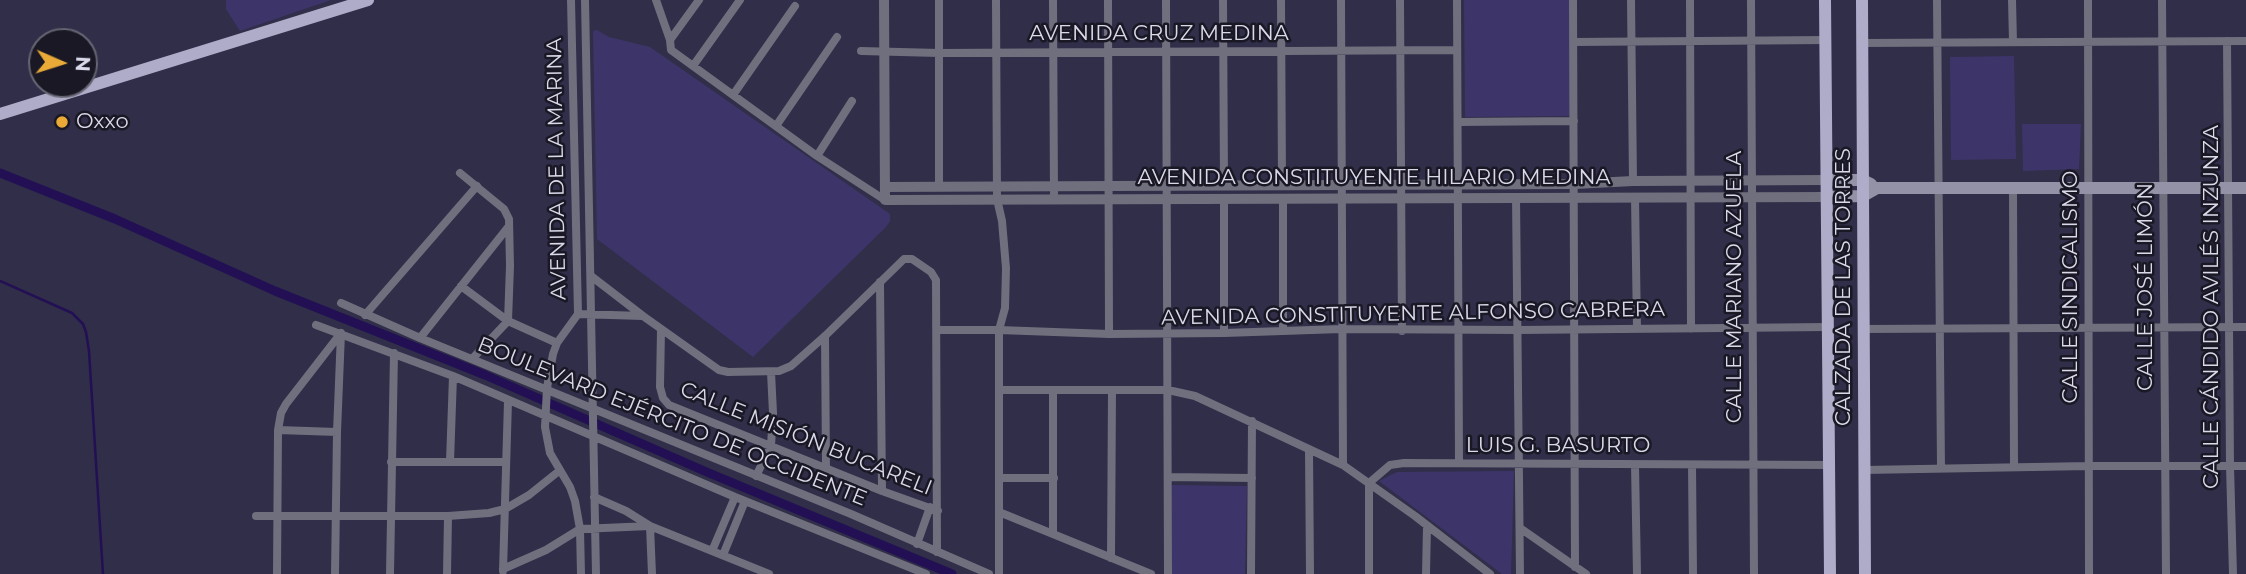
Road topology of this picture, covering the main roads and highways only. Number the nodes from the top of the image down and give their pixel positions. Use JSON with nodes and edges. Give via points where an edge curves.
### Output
{"nodes":[{"id":1,"x":368,"y":0,"type":"edge"},
{"id":2,"x":1825,"y":0,"type":"edge"},
{"id":3,"x":1861,"y":0,"type":"edge"},
{"id":4,"x":0,"y":114,"type":"edge"},
{"id":5,"x":1827,"y":180,"type":"junction"},
{"id":6,"x":1863,"y":180,"type":"junction"},
{"id":7,"x":1877,"y":188,"type":"junction"},
{"id":8,"x":2246,"y":188,"type":"edge"},
{"id":9,"x":1863,"y":196,"type":"junction"},
{"id":10,"x":1827,"y":197,"type":"junction"},
{"id":11,"x":1830,"y":574,"type":"edge"},
{"id":12,"x":1866,"y":574,"type":"edge"}],
"edges":[{"from":1,"to":4,"type":"main road"},
{"from":2,"to":5,"type":"main road","name":"CALZADA DE LAS TORRES"},
{"from":3,"to":6,"type":"main road","name":"CALZADA DE LAS TORRES"},
{"from":5,"to":6,"type":"main road","name":"AVENIDA CONSTITUYENTE HILARIO MEDINA"},
{"from":5,"to":10,"type":"main road","name":"CALZADA DE LAS TORRES"},
{"from":6,"to":7,"type":"main road","name":"AVENIDA CONSTITUYENTE HILARIO MEDINA"},
{"from":6,"to":9,"type":"main road","name":"CALZADA DE LAS TORRES"},
{"from":7,"to":8,"type":"main road","name":"AVENIDA CONSTITUYENTE HILARIO MEDINA"},
{"from":7,"to":9,"type":"main road","name":"AVENIDA CONSTITUYENTE HILARIO MEDINA"},
{"from":9,"to":10,"type":"main road","name":"AVENIDA CONSTITUYENTE HILARIO MEDINA"},
{"from":9,"to":12,"type":"main road","name":"CALZADA DE LAS TORRES"},
{"from":10,"to":11,"type":"main road","name":"CALZADA DE LAS TORRES"}]}
